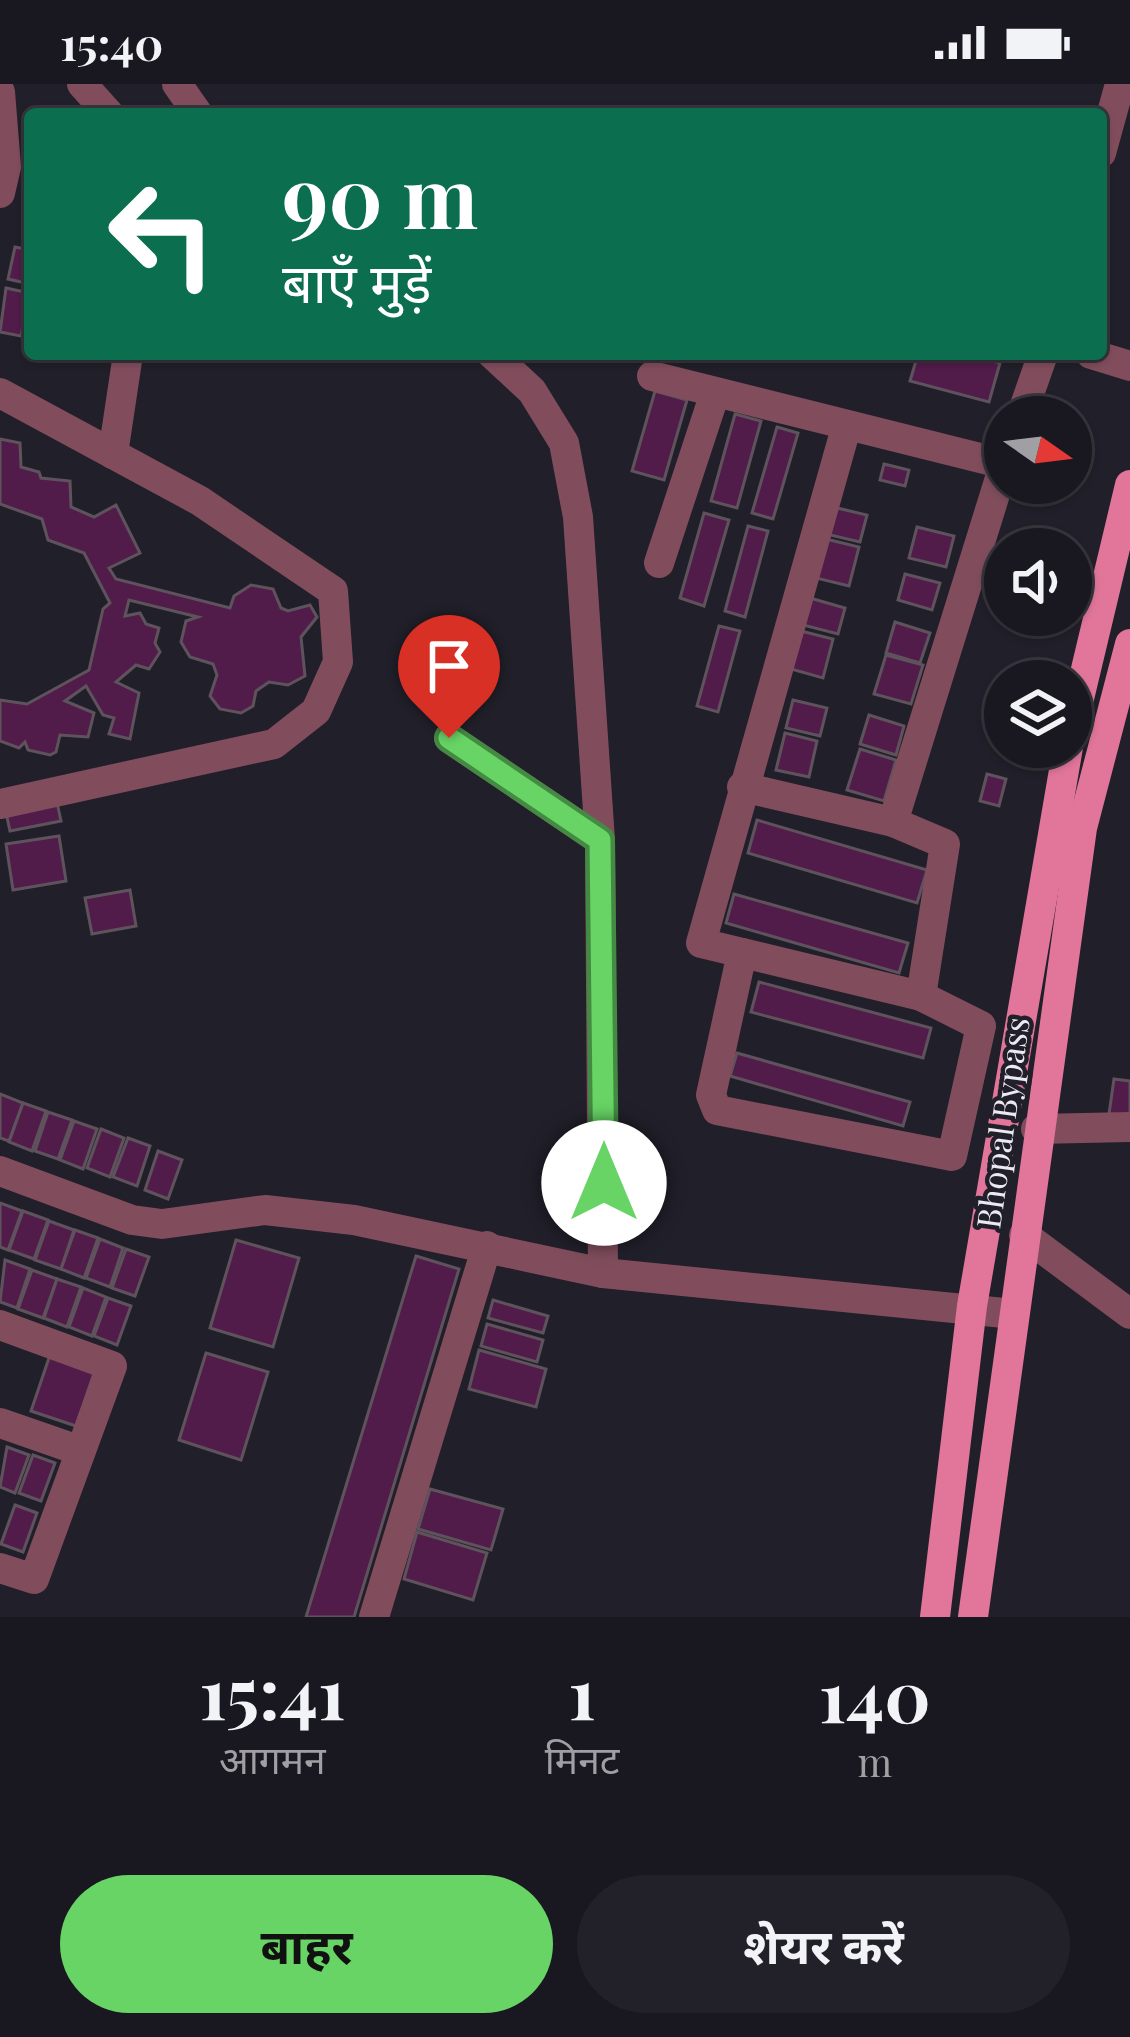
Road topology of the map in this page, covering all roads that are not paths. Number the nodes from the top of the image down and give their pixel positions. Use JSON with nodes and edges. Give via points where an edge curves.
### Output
{"nodes":[{"id":1,"x":82,"y":84,"type":"edge"},
{"id":2,"x":1120,"y":84,"type":"edge"},
{"id":3,"x":0,"y":92,"type":"edge"},
{"id":4,"x":104,"y":108,"type":"edge"},
{"id":5,"x":1107,"y":131,"type":"edge"},
{"id":6,"x":9,"y":174,"type":"edge"},
{"id":7,"x":127,"y":360,"type":"edge"},
{"id":8,"x":498,"y":360,"type":"edge"},
{"id":9,"x":1041,"y":360,"type":"edge"},
{"id":10,"x":652,"y":376,"type":"dead end"},
{"id":11,"x":0,"y":393,"type":"edge"},
{"id":12,"x":715,"y":393,"type":"junction"},
{"id":13,"x":1028,"y":396,"type":"edge"},
{"id":14,"x":846,"y":428,"type":"junction"},
{"id":15,"x":113,"y":454,"type":"junction"},
{"id":16,"x":984,"y":458,"type":"edge"},
{"id":17,"x":1130,"y":485,"type":"edge"},
{"id":18,"x":992,"y":504,"type":"edge"},
{"id":19,"x":658,"y":563,"type":"dead end"},
{"id":20,"x":1130,"y":644,"type":"edge"},
{"id":21,"x":1088,"y":660,"type":"edge"},
{"id":22,"x":449,"y":738,"type":"dead end"},
{"id":23,"x":1064,"y":768,"type":"edge"},
{"id":24,"x":742,"y":787,"type":"junction"},
{"id":25,"x":0,"y":804,"type":"edge"},
{"id":26,"x":893,"y":822,"type":"junction"},
{"id":27,"x":600,"y":840,"type":"junction"},
{"id":28,"x":742,"y":953,"type":"junction"},
{"id":29,"x":921,"y":996,"type":"junction"},
{"id":30,"x":1130,"y":1127,"type":"edge"},
{"id":31,"x":1036,"y":1129,"type":"junction"},
{"id":32,"x":0,"y":1171,"type":"edge"},
{"id":33,"x":1024,"y":1235,"type":"junction"},
{"id":34,"x":488,"y":1246,"type":"junction"},
{"id":35,"x":603,"y":1273,"type":"junction"},
{"id":36,"x":972,"y":1306,"type":"junction"},
{"id":37,"x":1014,"y":1314,"type":"junction"},
{"id":38,"x":1130,"y":1314,"type":"edge"},
{"id":39,"x":0,"y":1324,"type":"edge"},
{"id":40,"x":0,"y":1423,"type":"edge"},
{"id":41,"x":78,"y":1450,"type":"junction"},
{"id":42,"x":0,"y":1568,"type":"edge"},
{"id":43,"x":374,"y":1617,"type":"edge"},
{"id":44,"x":935,"y":1617,"type":"edge"},
{"id":45,"x":973,"y":1617,"type":"edge"}],
"edges":[{"from":1,"to":4,"type":"street"},
{"from":2,"to":5,"type":"street"},
{"from":3,"to":6,"type":"street"},
{"from":7,"to":15,"type":"street"},
{"from":8,"to":27,"type":"street","via":[[532,391],[564,442],[578,517]]},
{"from":9,"to":13,"type":"street"},
{"from":10,"to":12,"type":"street"},
{"from":11,"to":15,"type":"street"},
{"from":12,"to":14,"type":"street"},
{"from":12,"to":19,"type":"street"},
{"from":14,"to":16,"type":"street"},
{"from":14,"to":24,"type":"street"},
{"from":15,"to":25,"type":"street","via":[[200,501],[333,591],[338,662],[316,711],[274,744]]},
{"from":17,"to":21,"type":"main road"},
{"from":18,"to":26,"type":"street"},
{"from":20,"to":31,"type":"main road","name":"Bhopal Bypass","via":[[1082,828]]},
{"from":22,"to":27,"type":"street"},
{"from":23,"to":36,"type":"main road","name":"Bhopal Bypass"},
{"from":24,"to":26,"type":"street"},
{"from":24,"to":28,"type":"street","via":[[701,943]]},
{"from":26,"to":29,"type":"street","via":[[945,844]]},
{"from":27,"to":35,"type":"street"},
{"from":28,"to":29,"type":"street"},
{"from":28,"to":29,"type":"street","via":[[711,1095],[717,1110],[952,1156],[981,1027]]},
{"from":30,"to":31,"type":"street"},
{"from":31,"to":33,"type":"main road","name":"Bhopal Bypass"},
{"from":32,"to":34,"type":"street","via":[[132,1220],[162,1224],[265,1210]]},
{"from":33,"to":37,"type":"main road","name":"Bhopal Bypass"},
{"from":33,"to":38,"type":"street"},
{"from":34,"to":35,"type":"street"},
{"from":34,"to":43,"type":"street"},
{"from":35,"to":36,"type":"street"},
{"from":36,"to":37,"type":"street"},
{"from":36,"to":44,"type":"main road","name":"Bhopal Bypass"},
{"from":37,"to":45,"type":"main road","name":"Bhopal Bypass"},
{"from":39,"to":41,"type":"street","via":[[112,1366]]},
{"from":40,"to":41,"type":"street"},
{"from":41,"to":42,"type":"street","via":[[34,1580]]}]}
